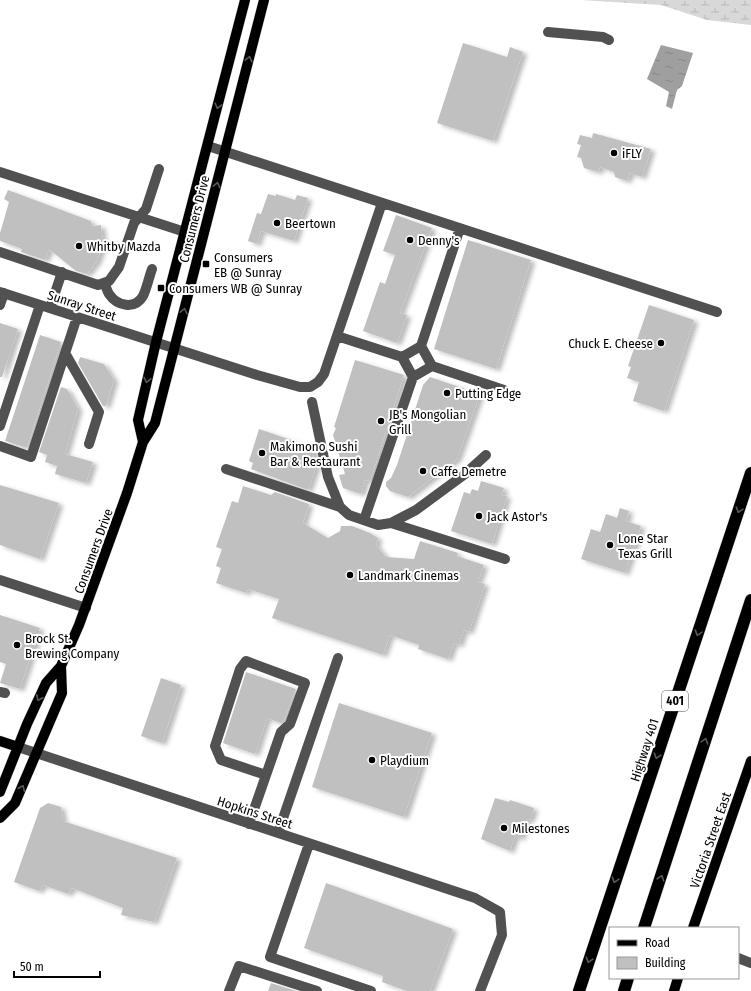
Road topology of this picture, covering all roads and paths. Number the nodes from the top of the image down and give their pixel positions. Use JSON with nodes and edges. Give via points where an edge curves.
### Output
{"nodes":[{"id":1,"x":245,"y":0,"type":"edge"},
{"id":2,"x":264,"y":0,"type":"edge"},
{"id":3,"x":548,"y":32,"type":"dead end"},
{"id":4,"x":609,"y":40,"type":"dead end"},
{"id":5,"x":208,"y":146,"type":"junction"},
{"id":6,"x":225,"y":152,"type":"junction"},
{"id":7,"x":159,"y":169,"type":"dead end"},
{"id":8,"x":0,"y":172,"type":"edge"},
{"id":9,"x":382,"y":203,"type":"junction"},
{"id":10,"x":139,"y":217,"type":"junction"},
{"id":11,"x":460,"y":228,"type":"junction"},
{"id":12,"x":185,"y":232,"type":"junction"},
{"id":13,"x":0,"y":252,"type":"edge"},
{"id":14,"x":152,"y":269,"type":"dead end"},
{"id":15,"x":62,"y":272,"type":"junction"},
{"id":16,"x":104,"y":283,"type":"junction"},
{"id":17,"x":2,"y":292,"type":"edge"},
{"id":18,"x":0,"y":305,"type":"edge"},
{"id":19,"x":45,"y":306,"type":"junction"},
{"id":20,"x":717,"y":312,"type":"dead end"},
{"id":21,"x":77,"y":317,"type":"junction"},
{"id":22,"x":337,"y":336,"type":"junction"},
{"id":23,"x":156,"y":342,"type":"junction"},
{"id":24,"x":421,"y":346,"type":"junction"},
{"id":25,"x":174,"y":348,"type":"junction"},
{"id":26,"x":65,"y":353,"type":"junction"},
{"id":27,"x":402,"y":356,"type":"junction"},
{"id":28,"x":432,"y":366,"type":"junction"},
{"id":29,"x":412,"y":377,"type":"junction"},
{"id":30,"x":504,"y":390,"type":"dead end"},
{"id":31,"x":312,"y":402,"type":"dead end"},
{"id":32,"x":0,"y":426,"type":"edge"},
{"id":33,"x":143,"y":442,"type":"junction"},
{"id":34,"x":89,"y":444,"type":"dead end"},
{"id":35,"x":0,"y":446,"type":"edge"},
{"id":36,"x":486,"y":455,"type":"dead end"},
{"id":37,"x":226,"y":469,"type":"dead end"},
{"id":38,"x":751,"y":473,"type":"edge"},
{"id":39,"x":340,"y":507,"type":"junction"},
{"id":40,"x":364,"y":520,"type":"junction"},
{"id":41,"x":391,"y":523,"type":"junction"},
{"id":42,"x":505,"y":559,"type":"dead end"},
{"id":43,"x":0,"y":580,"type":"edge"},
{"id":44,"x":751,"y":600,"type":"edge"},
{"id":45,"x":86,"y":608,"type":"junction"},
{"id":46,"x":338,"y":658,"type":"dead end"},
{"id":47,"x":62,"y":666,"type":"junction"},
{"id":48,"x":0,"y":741,"type":"edge"},
{"id":49,"x":18,"y":747,"type":"junction"},
{"id":50,"x":36,"y":753,"type":"junction"},
{"id":51,"x":751,"y":763,"type":"edge"},
{"id":52,"x":266,"y":775,"type":"junction"},
{"id":53,"x":0,"y":792,"type":"edge"},
{"id":54,"x":0,"y":818,"type":"edge"},
{"id":55,"x":249,"y":824,"type":"junction"},
{"id":56,"x":278,"y":833,"type":"junction"},
{"id":57,"x":309,"y":844,"type":"junction"},
{"id":58,"x":644,"y":927,"type":"edge"},
{"id":59,"x":693,"y":927,"type":"edge"},
{"id":60,"x":739,"y":958,"type":"edge"},
{"id":61,"x":751,"y":963,"type":"edge"},
{"id":62,"x":628,"y":979,"type":"edge"},
{"id":63,"x":678,"y":979,"type":"edge"},
{"id":64,"x":229,"y":991,"type":"edge"},
{"id":65,"x":317,"y":991,"type":"edge"},
{"id":66,"x":371,"y":991,"type":"edge"},
{"id":67,"x":480,"y":991,"type":"edge"},
{"id":68,"x":579,"y":991,"type":"edge"},
{"id":69,"x":624,"y":991,"type":"edge"},
{"id":70,"x":674,"y":991,"type":"edge"}],
"edges":[{"from":1,"to":5,"type":"main road","name":"Consumers Drive","one_way":true},
{"from":6,"to":2,"type":"main road","name":"Consumers Drive","one_way":true},
{"from":3,"to":4,"type":"street","via":[[603,37]]},
{"from":5,"to":6,"type":"street"},
{"from":5,"to":12,"type":"main road","name":"Consumers Drive"},
{"from":6,"to":9,"type":"street"},
{"from":25,"to":6,"type":"main road","name":"Consumers Drive","one_way":true},
{"from":7,"to":10,"type":"street","via":[[146,210]]},
{"from":8,"to":10,"type":"street"},
{"from":9,"to":11,"type":"street"},
{"from":9,"to":22,"type":"street"},
{"from":10,"to":12,"type":"street"},
{"from":10,"to":16,"type":"street","via":[[134,223],[119,267],[109,281]]},
{"from":11,"to":20,"type":"street"},
{"from":11,"to":24,"type":"street"},
{"from":12,"to":23,"type":"main road","name":"Consumers Drive"},
{"from":13,"to":15,"type":"street"},
{"from":14,"to":16,"type":"street","via":[[143,296],[137,303],[122,304],[109,294]]},
{"from":15,"to":16,"type":"street","via":[[98,285]]},
{"from":15,"to":19,"type":"street"},
{"from":17,"to":18,"type":"street"},
{"from":17,"to":19,"type":"street","name":"Sunray Street"},
{"from":19,"to":21,"type":"street","name":"Sunray Street"},
{"from":19,"to":32,"type":"street"},
{"from":21,"to":23,"type":"street","name":"Sunray Street"},
{"from":21,"to":26,"type":"street"},
{"from":22,"to":25,"type":"street","name":"Sunray Street","via":[[324,374],[310,387],[300,387],[257,375]]},
{"from":22,"to":27,"type":"street"},
{"from":23,"to":25,"type":"street","name":"Sunray Street"},
{"from":23,"to":33,"type":"main road","name":"Consumers Drive","one_way":true,"via":[[138,420]]},
{"from":24,"to":27,"type":"street"},
{"from":24,"to":28,"type":"street"},
{"from":25,"to":33,"type":"main road","name":"Consumers Drive","via":[[155,423]]},
{"from":26,"to":34,"type":"street","via":[[99,412]]},
{"from":26,"to":35,"type":"street","via":[[31,457]]},
{"from":27,"to":29,"type":"street"},
{"from":28,"to":29,"type":"street"},
{"from":28,"to":30,"type":"street"},
{"from":29,"to":40,"type":"street"},
{"from":31,"to":39,"type":"street","via":[[328,477]]},
{"from":33,"to":45,"type":"main road","name":"Consumers Drive"},
{"from":36,"to":41,"type":"street","via":[[416,510]]},
{"from":37,"to":39,"type":"street"},
{"from":38,"to":68,"type":"highway","name":"Highway 401","number":"401","one_way":true},
{"from":39,"to":40,"type":"street","via":[[349,515]]},
{"from":40,"to":41,"type":"street","via":[[378,525]]},
{"from":41,"to":42,"type":"street"},
{"from":43,"to":45,"type":"street"},
{"from":58,"to":44,"type":"highway","one_way":true},
{"from":45,"to":47,"type":"main road","name":"Consumers Drive"},
{"from":46,"to":56,"type":"street"},
{"from":47,"to":49,"type":"main road","name":"Consumers Drive","one_way":true,"via":[[46,683]]},
{"from":47,"to":50,"type":"main road","name":"Consumers Drive","via":[[62,693]]},
{"from":48,"to":49,"type":"main road","name":"Hopkins Street"},
{"from":49,"to":50,"type":"street","name":"Hopkins Street"},
{"from":49,"to":53,"type":"main road","name":"Consumers Drive"},
{"from":54,"to":50,"type":"main road","name":"Consumers Drive","one_way":true,"via":[[15,803]]},
{"from":50,"to":55,"type":"street","name":"Hopkins Street"},
{"from":51,"to":59,"type":"main road","name":"Victoria Street East"},
{"from":52,"to":52,"type":"street","via":[[281,732],[290,724],[306,683],[246,661],[240,669],[215,746],[221,760]]},
{"from":52,"to":55,"type":"street"},
{"from":55,"to":56,"type":"street","name":"Hopkins Street"},
{"from":56,"to":57,"type":"street","name":"Hopkins Street"},
{"from":57,"to":66,"type":"street","via":[[270,957]]},
{"from":57,"to":67,"type":"street","name":"Hopkins Street","via":[[476,898],[500,912],[502,936]]},
{"from":60,"to":61,"type":"street"},
{"from":62,"to":69,"type":"highway"},
{"from":63,"to":70,"type":"main road"},
{"from":64,"to":65,"type":"street","via":[[238,966]]}]}
